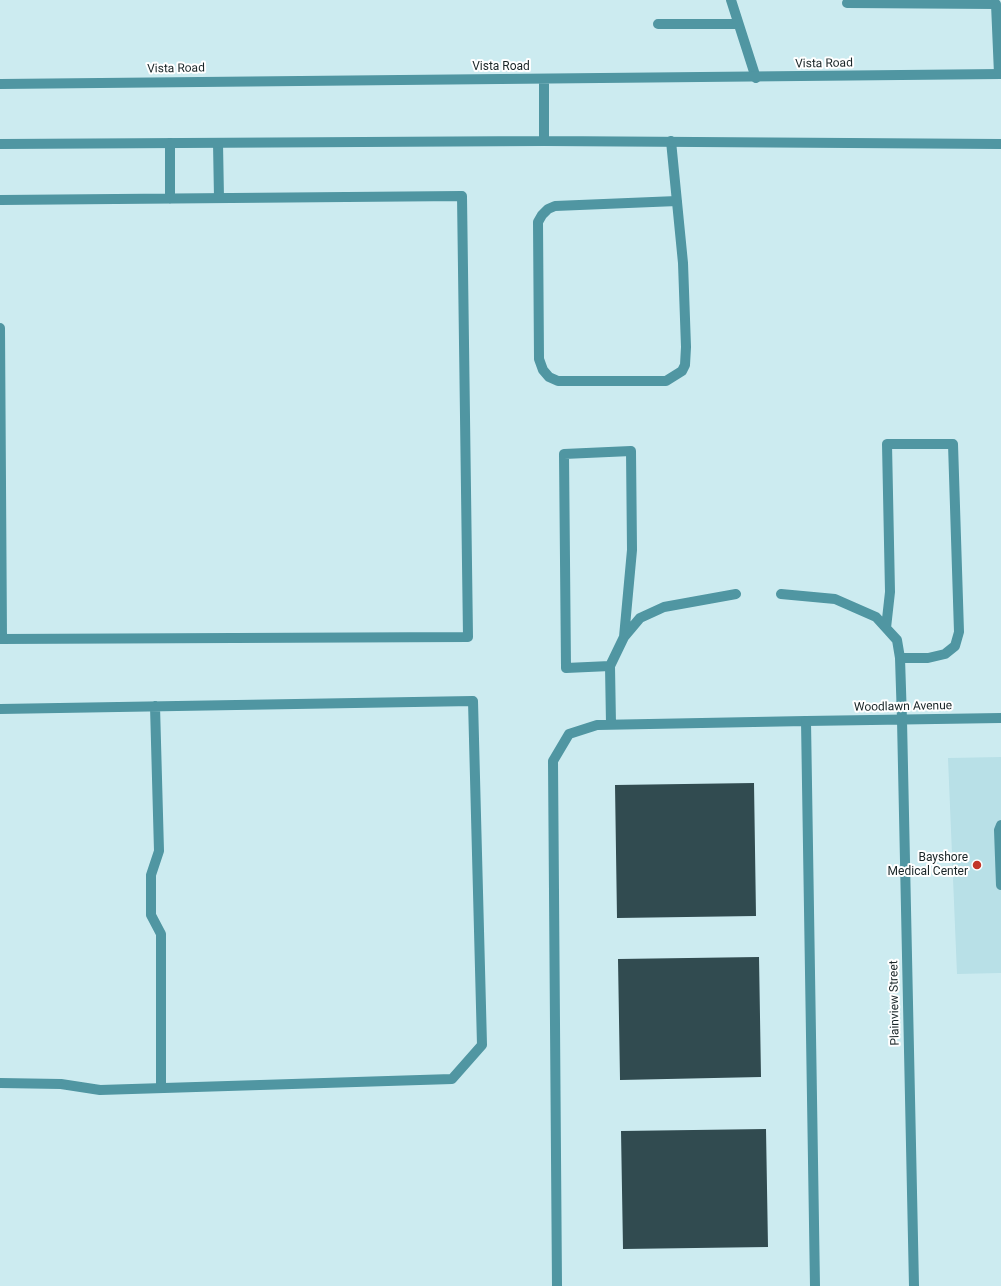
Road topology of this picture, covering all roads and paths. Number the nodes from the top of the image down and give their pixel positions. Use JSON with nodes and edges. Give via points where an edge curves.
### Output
{"nodes":[{"id":1,"x":731,"y":0,"type":"edge"},
{"id":2,"x":847,"y":3,"type":"dead end"},
{"id":3,"x":658,"y":24,"type":"dead end"},
{"id":4,"x":738,"y":24,"type":"junction"},
{"id":5,"x":1000,"y":74,"type":"edge"},
{"id":6,"x":756,"y":78,"type":"junction"},
{"id":7,"x":544,"y":80,"type":"junction"},
{"id":8,"x":0,"y":84,"type":"edge"},
{"id":9,"x":544,"y":141,"type":"junction"},
{"id":10,"x":671,"y":141,"type":"junction"},
{"id":11,"x":170,"y":143,"type":"junction"},
{"id":12,"x":218,"y":143,"type":"junction"},
{"id":13,"x":0,"y":144,"type":"edge"},
{"id":14,"x":1001,"y":144,"type":"edge"},
{"id":15,"x":219,"y":198,"type":"junction"},
{"id":16,"x":170,"y":199,"type":"junction"},
{"id":17,"x":0,"y":200,"type":"edge"},
{"id":18,"x":677,"y":201,"type":"junction"},
{"id":19,"x":0,"y":328,"type":"edge"},
{"id":20,"x":736,"y":594,"type":"dead end"},
{"id":21,"x":781,"y":594,"type":"dead end"},
{"id":22,"x":886,"y":628,"type":"junction"},
{"id":23,"x":624,"y":637,"type":"junction"},
{"id":24,"x":1,"y":639,"type":"edge"},
{"id":25,"x":900,"y":658,"type":"junction"},
{"id":26,"x":610,"y":666,"type":"junction"},
{"id":27,"x":155,"y":706,"type":"junction"},
{"id":28,"x":0,"y":709,"type":"edge"},
{"id":29,"x":1001,"y":718,"type":"edge"},
{"id":30,"x":902,"y":720,"type":"junction"},
{"id":31,"x":806,"y":721,"type":"junction"},
{"id":32,"x":610,"y":724,"type":"junction"},
{"id":33,"x":1001,"y":825,"type":"edge"},
{"id":34,"x":1001,"y":885,"type":"edge"},
{"id":35,"x":0,"y":1084,"type":"edge"},
{"id":36,"x":161,"y":1088,"type":"junction"},
{"id":37,"x":557,"y":1286,"type":"edge"},
{"id":38,"x":815,"y":1286,"type":"edge"},
{"id":39,"x":914,"y":1286,"type":"edge"}],
"edges":[{"from":1,"to":4,"type":"street"},
{"from":2,"to":5,"type":"street","via":[[996,4]]},
{"from":3,"to":4,"type":"street"},
{"from":4,"to":6,"type":"street"},
{"from":5,"to":6,"type":"street","name":"Vista Road"},
{"from":6,"to":7,"type":"street","name":"Vista Road"},
{"from":7,"to":8,"type":"street","name":"Vista Road"},
{"from":7,"to":9,"type":"street"},
{"from":9,"to":10,"type":"street"},
{"from":9,"to":12,"type":"street"},
{"from":10,"to":14,"type":"street"},
{"from":10,"to":18,"type":"street"},
{"from":11,"to":12,"type":"street"},
{"from":11,"to":13,"type":"street"},
{"from":11,"to":16,"type":"street"},
{"from":12,"to":15,"type":"street"},
{"from":15,"to":16,"type":"street"},
{"from":15,"to":24,"type":"street","via":[[462,196],[468,637]]},
{"from":16,"to":17,"type":"street"},
{"from":18,"to":18,"type":"street","via":[[683,263],[685,365],[682,371],[666,381],[558,381],[549,377],[539,359],[538,222],[542,216],[555,206]]},
{"from":19,"to":24,"type":"street"},
{"from":20,"to":23,"type":"street","via":[[664,607],[640,618]]},
{"from":21,"to":22,"type":"street","name":"Plainview Street","via":[[835,599],[876,617]]},
{"from":22,"to":25,"type":"street","name":"Plainview Street","via":[[897,640]]},
{"from":22,"to":25,"type":"street","via":[[890,592],[887,444],[953,444],[959,632],[956,646],[945,654],[928,658]]},
{"from":23,"to":26,"type":"street"},
{"from":23,"to":26,"type":"street","via":[[632,550],[631,451],[564,454],[566,668]]},
{"from":25,"to":30,"type":"street","name":"Plainview Street"},
{"from":26,"to":32,"type":"street"},
{"from":27,"to":28,"type":"street"},
{"from":27,"to":36,"type":"street","via":[[159,851],[151,875],[151,915],[161,934]]},
{"from":27,"to":36,"type":"street","via":[[473,701],[482,1045],[452,1079]]},
{"from":29,"to":30,"type":"street","name":"Woodlawn Avenue"},
{"from":30,"to":31,"type":"street","name":"Woodlawn Avenue"},
{"from":30,"to":39,"type":"street","name":"Plainview Street"},
{"from":31,"to":32,"type":"street","name":"Woodlawn Avenue"},
{"from":31,"to":38,"type":"street"},
{"from":32,"to":37,"type":"street","name":"Woodlawn Avenue","via":[[597,725],[569,734],[553,761]]},
{"from":33,"to":34,"type":"street"},
{"from":35,"to":36,"type":"street","via":[[61,1084],[100,1090]]}]}
